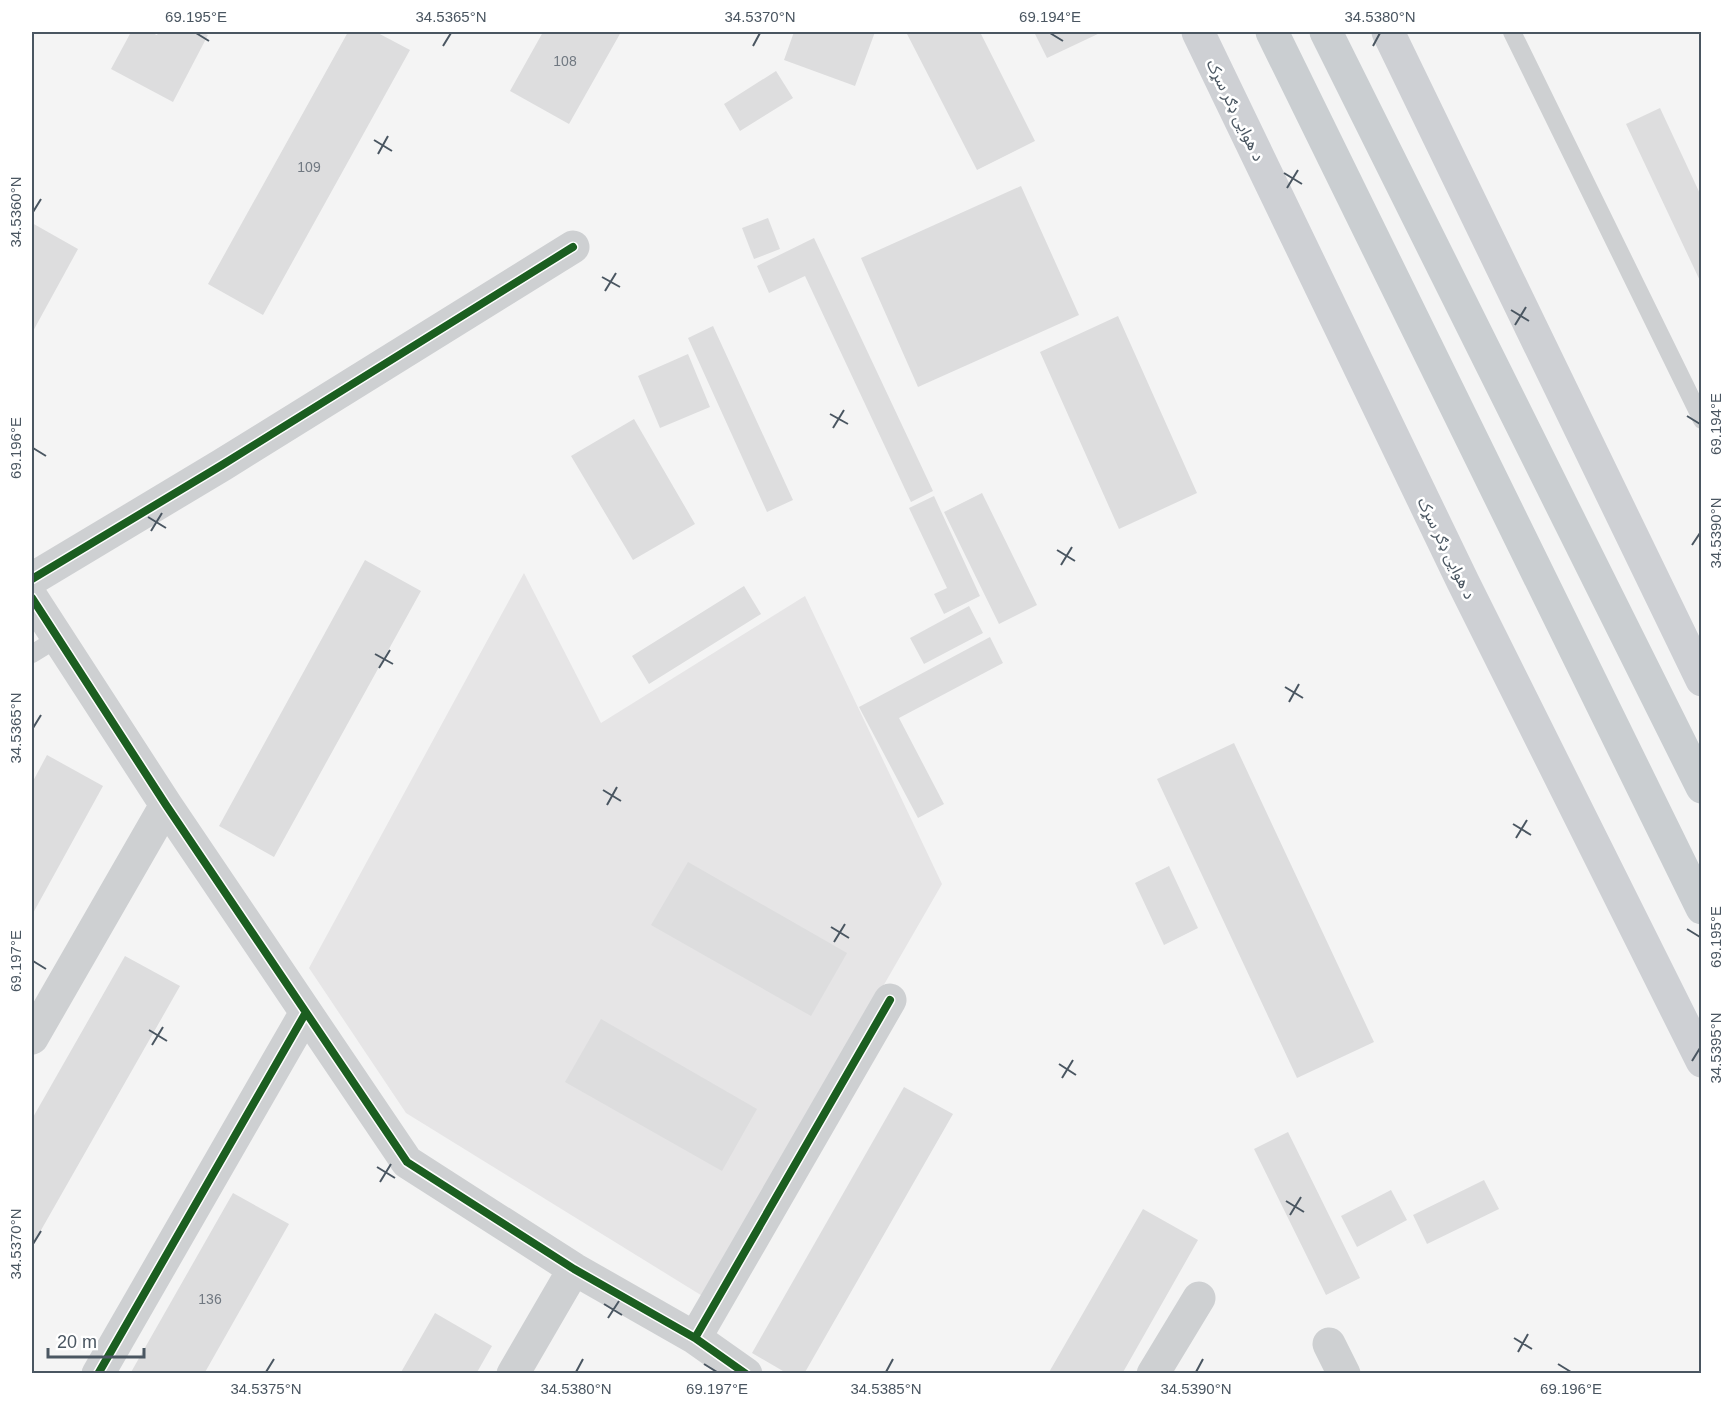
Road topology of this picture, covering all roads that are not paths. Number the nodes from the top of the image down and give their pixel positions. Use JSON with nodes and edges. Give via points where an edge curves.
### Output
{"nodes":[{"id":1,"x":1198,"y":32,"type":"edge"},
{"id":2,"x":1272,"y":32,"type":"edge"},
{"id":3,"x":1326,"y":32,"type":"edge"},
{"id":4,"x":1388,"y":32,"type":"edge"},
{"id":5,"x":1512,"y":32,"type":"edge"},
{"id":6,"x":573,"y":247,"type":"dead end"},
{"id":7,"x":1701,"y":420,"type":"edge"},
{"id":8,"x":32,"y":579,"type":"edge"},
{"id":9,"x":32,"y":598,"type":"edge"},
{"id":10,"x":45,"y":646,"type":"edge"},
{"id":11,"x":1701,"y":680,"type":"edge"},
{"id":12,"x":1701,"y":787,"type":"edge"},
{"id":13,"x":166,"y":805,"type":"junction"},
{"id":14,"x":1701,"y":908,"type":"edge"},
{"id":15,"x":890,"y":1000,"type":"dead end"},
{"id":16,"x":305,"y":1014,"type":"junction"},
{"id":17,"x":32,"y":1038,"type":"edge"},
{"id":18,"x":1701,"y":1061,"type":"edge"},
{"id":19,"x":574,"y":1269,"type":"junction"},
{"id":20,"x":1200,"y":1298,"type":"dead end"},
{"id":21,"x":694,"y":1338,"type":"junction"},
{"id":22,"x":1329,"y":1344,"type":"dead end"},
{"id":23,"x":98,"y":1374,"type":"edge"},
{"id":24,"x":513,"y":1374,"type":"edge"},
{"id":25,"x":746,"y":1374,"type":"edge"},
{"id":26,"x":1153,"y":1374,"type":"edge"},
{"id":27,"x":1344,"y":1374,"type":"edge"}],
"edges":[{"from":1,"to":18,"type":"main road","name":"د هوایی ډګر سړک","via":[[1463,582]]},
{"from":2,"to":14,"type":"main road"},
{"from":3,"to":12,"type":"main road"},
{"from":4,"to":11,"type":"main road"},
{"from":5,"to":7,"type":"lane"},
{"from":6,"to":8,"type":"street"},
{"from":9,"to":10,"type":"street"},
{"from":10,"to":13,"type":"street"},
{"from":13,"to":16,"type":"street"},
{"from":13,"to":17,"type":"street"},
{"from":15,"to":21,"type":"street"},
{"from":16,"to":19,"type":"street","via":[[407,1162]]},
{"from":16,"to":23,"type":"street"},
{"from":19,"to":21,"type":"street"},
{"from":19,"to":24,"type":"street"},
{"from":20,"to":26,"type":"street"},
{"from":21,"to":25,"type":"street"},
{"from":22,"to":27,"type":"street"}]}
